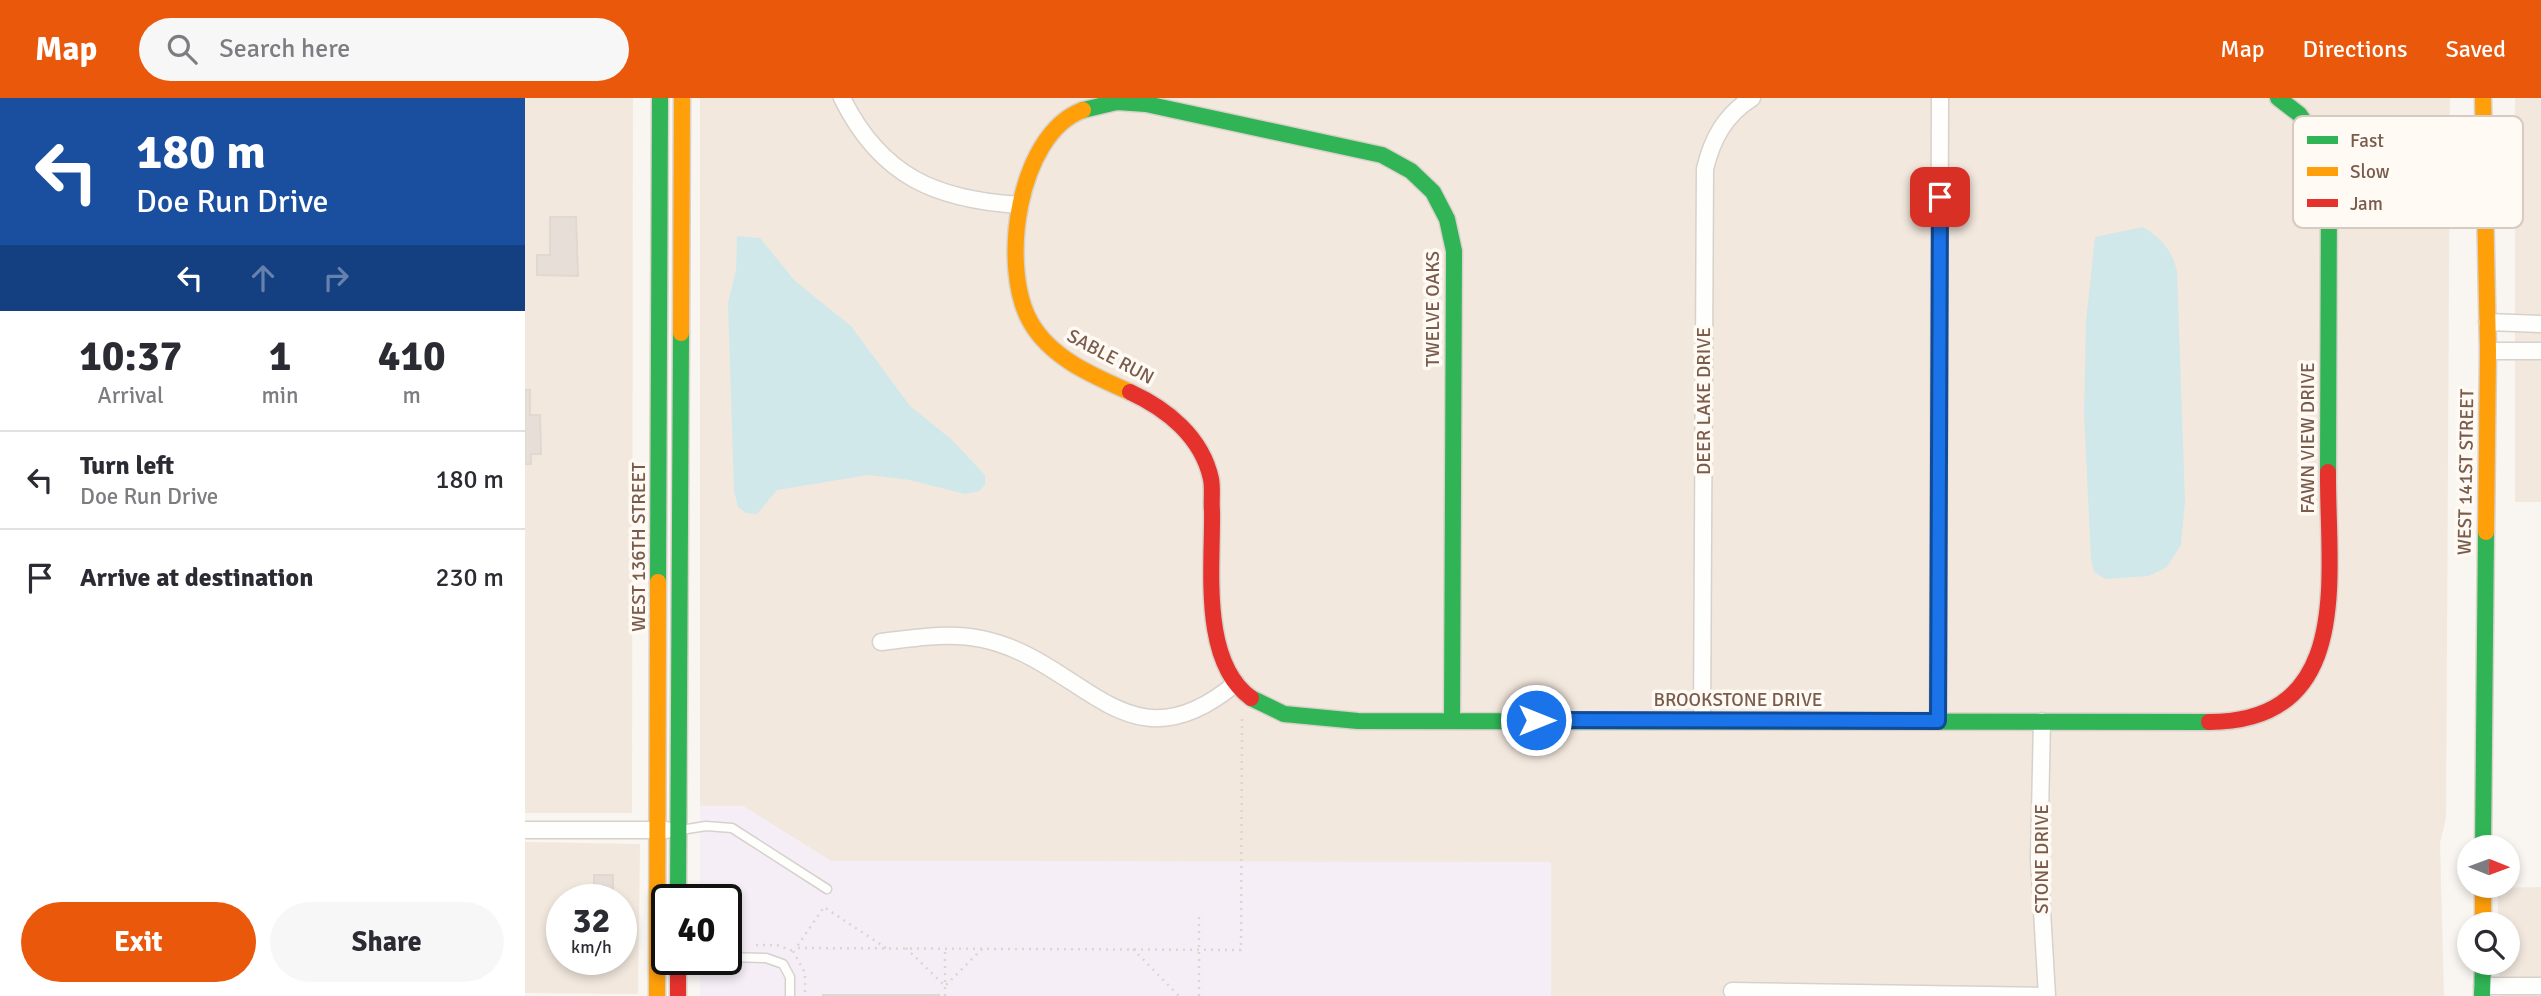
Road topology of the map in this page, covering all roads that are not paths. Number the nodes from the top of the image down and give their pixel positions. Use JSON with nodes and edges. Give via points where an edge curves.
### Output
{"nodes":[{"id":1,"x":660,"y":98,"type":"edge"},
{"id":2,"x":682,"y":98,"type":"edge"},
{"id":3,"x":842,"y":98,"type":"edge"},
{"id":4,"x":1752,"y":98,"type":"edge"},
{"id":5,"x":1941,"y":98,"type":"edge"},
{"id":6,"x":2278,"y":98,"type":"edge"},
{"id":7,"x":2483,"y":98,"type":"edge"},
{"id":8,"x":1163,"y":103,"type":"edge"},
{"id":9,"x":2300,"y":116,"type":"edge"},
{"id":10,"x":2483,"y":116,"type":"edge"},
{"id":11,"x":1020,"y":205,"type":"junction"},
{"id":12,"x":2329,"y":228,"type":"edge"},
{"id":13,"x":2485,"y":228,"type":"edge"},
{"id":14,"x":2487,"y":322,"type":"junction"},
{"id":15,"x":2541,"y":324,"type":"edge"},
{"id":16,"x":2487,"y":351,"type":"junction"},
{"id":17,"x":2541,"y":351,"type":"edge"},
{"id":18,"x":881,"y":642,"type":"dead end"},
{"id":19,"x":1232,"y":686,"type":"junction"},
{"id":20,"x":2252,"y":718,"type":"joint"},
{"id":21,"x":1453,"y":720,"type":"junction"},
{"id":22,"x":1702,"y":720,"type":"junction"},
{"id":23,"x":1938,"y":721,"type":"junction"},
{"id":24,"x":2042,"y":721,"type":"junction"},
{"id":25,"x":525,"y":830,"type":"edge"},
{"id":26,"x":657,"y":830,"type":"junction"},
{"id":27,"x":678,"y":831,"type":"junction"},
{"id":28,"x":2483,"y":835,"type":"edge"},
{"id":29,"x":678,"y":884,"type":"edge"},
{"id":30,"x":827,"y":889,"type":"dead end"},
{"id":31,"x":742,"y":957,"type":"edge"},
{"id":32,"x":678,"y":975,"type":"edge"},
{"id":33,"x":2541,"y":986,"type":"edge"},
{"id":34,"x":1732,"y":991,"type":"dead end"},
{"id":35,"x":2482,"y":991,"type":"edge"},
{"id":36,"x":657,"y":996,"type":"edge"},
{"id":37,"x":678,"y":996,"type":"edge"},
{"id":38,"x":790,"y":996,"type":"edge"},
{"id":39,"x":2046,"y":996,"type":"edge"}],
"edges":[{"from":1,"to":26,"type":"street","name":"WEST 136TH STREET"},
{"from":2,"to":27,"type":"street"},
{"from":3,"to":11,"type":"street","via":[[862,134],[892,165],[924,186],[969,200]]},
{"from":4,"to":22,"type":"street","name":"DEER LAKE DRIVE","via":[[1727,118],[1716,136],[1704,181]]},
{"from":5,"to":23,"type":"street"},
{"from":6,"to":9,"type":"street","name":"FAWN VIEW DRIVE"},
{"from":7,"to":10,"type":"street","name":"WEST 141ST STREET"},
{"from":8,"to":11,"type":"street","name":"SABLE RUN","via":[[1098,105],[1062,121],[1036,150],[1024,178]]},
{"from":8,"to":21,"type":"street","name":"TWELVE OAKS","via":[[1382,155],[1419,176],[1444,207],[1454,251]]},
{"from":11,"to":19,"type":"street","name":"SABLE RUN","via":[[1020,294],[1037,333],[1063,357],[1178,419],[1205,456],[1211,479],[1214,629]]},
{"from":12,"to":20,"type":"street","name":"FAWN VIEW DRIVE","via":[[2327,624],[2319,659],[2304,687],[2273,710]]},
{"from":13,"to":14,"type":"street","name":"WEST 141ST STREET"},
{"from":14,"to":15,"type":"street"},
{"from":14,"to":16,"type":"street","name":"WEST 141ST STREET"},
{"from":16,"to":17,"type":"street"},
{"from":16,"to":28,"type":"street","name":"WEST 141ST STREET"},
{"from":18,"to":19,"type":"street","via":[[945,634],[984,639],[1039,660],[1103,703],[1145,718],[1163,720],[1192,712]]},
{"from":19,"to":21,"type":"street","name":"BROOKSTONE DRIVE","via":[[1266,708],[1297,719]]},
{"from":20,"to":24,"type":"street","name":"BROOKSTONE DRIVE","via":[[2225,722]]},
{"from":21,"to":22,"type":"street","name":"BROOKSTONE DRIVE"},
{"from":22,"to":23,"type":"street","name":"BROOKSTONE DRIVE"},
{"from":23,"to":24,"type":"street","name":"BROOKSTONE DRIVE"},
{"from":24,"to":39,"type":"street","name":"STONE DRIVE","via":[[2039,859]]},
{"from":25,"to":26,"type":"street"},
{"from":26,"to":27,"type":"street"},
{"from":26,"to":36,"type":"street","name":"WEST 136TH STREET"},
{"from":27,"to":29,"type":"street"},
{"from":27,"to":30,"type":"lane","via":[[731,828]]},
{"from":31,"to":38,"type":"lane","via":[[783,964],[790,977]]},
{"from":32,"to":37,"type":"street"},
{"from":33,"to":35,"type":"street"},
{"from":34,"to":39,"type":"street"}]}
